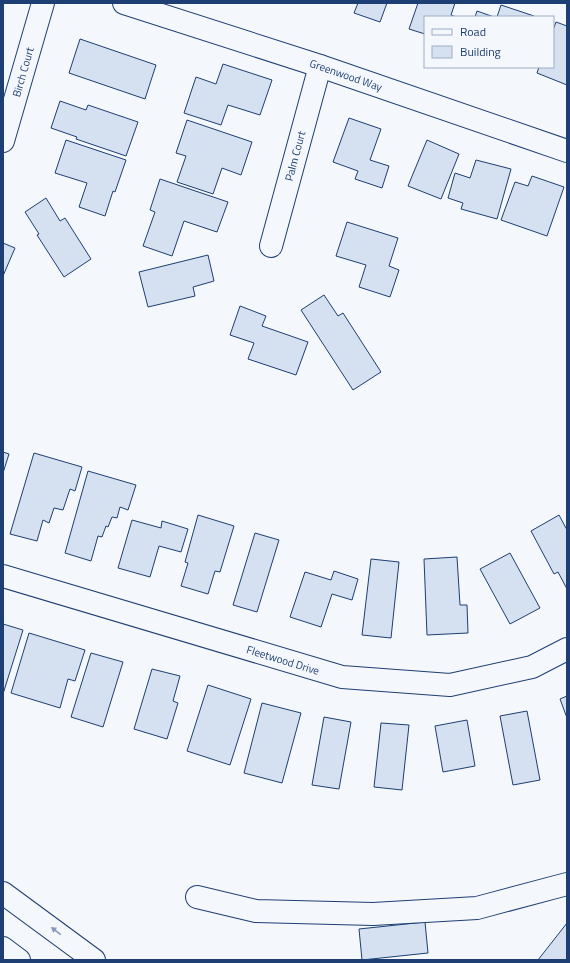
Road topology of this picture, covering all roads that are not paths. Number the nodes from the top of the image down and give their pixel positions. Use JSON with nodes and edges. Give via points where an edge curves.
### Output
{"nodes":[{"id":1,"x":42,"y":3,"type":"edge"},
{"id":2,"x":124,"y":3,"type":"edge"},
{"id":3,"x":320,"y":66,"type":"junction"},
{"id":4,"x":3,"y":141,"type":"edge"},
{"id":5,"x":567,"y":151,"type":"edge"},
{"id":6,"x":271,"y":246,"type":"dead end"},
{"id":7,"x":3,"y":576,"type":"edge"},
{"id":8,"x":567,"y":648,"type":"edge"},
{"id":9,"x":567,"y":884,"type":"edge"},
{"id":10,"x":3,"y":892,"type":"edge"},
{"id":11,"x":197,"y":897,"type":"dead end"},
{"id":12,"x":3,"y":948,"type":"edge"},
{"id":13,"x":19,"y":960,"type":"edge"},
{"id":14,"x":94,"y":960,"type":"edge"}],
"edges":[{"from":1,"to":4,"type":"street","name":"Birch Court"},
{"from":2,"to":3,"type":"street","name":"Greenwood Way"},
{"from":3,"to":5,"type":"street","name":"Greenwood Way"},
{"from":3,"to":6,"type":"street","name":"Palm Court"},
{"from":7,"to":8,"type":"street","name":"Fleetwood Drive","via":[[342,678],[450,685],[532,667]]},
{"from":9,"to":11,"type":"street","via":[[477,908],[373,914],[256,911]]},
{"from":14,"to":10,"type":"street","one_way":true},
{"from":12,"to":13,"type":"street"}]}
